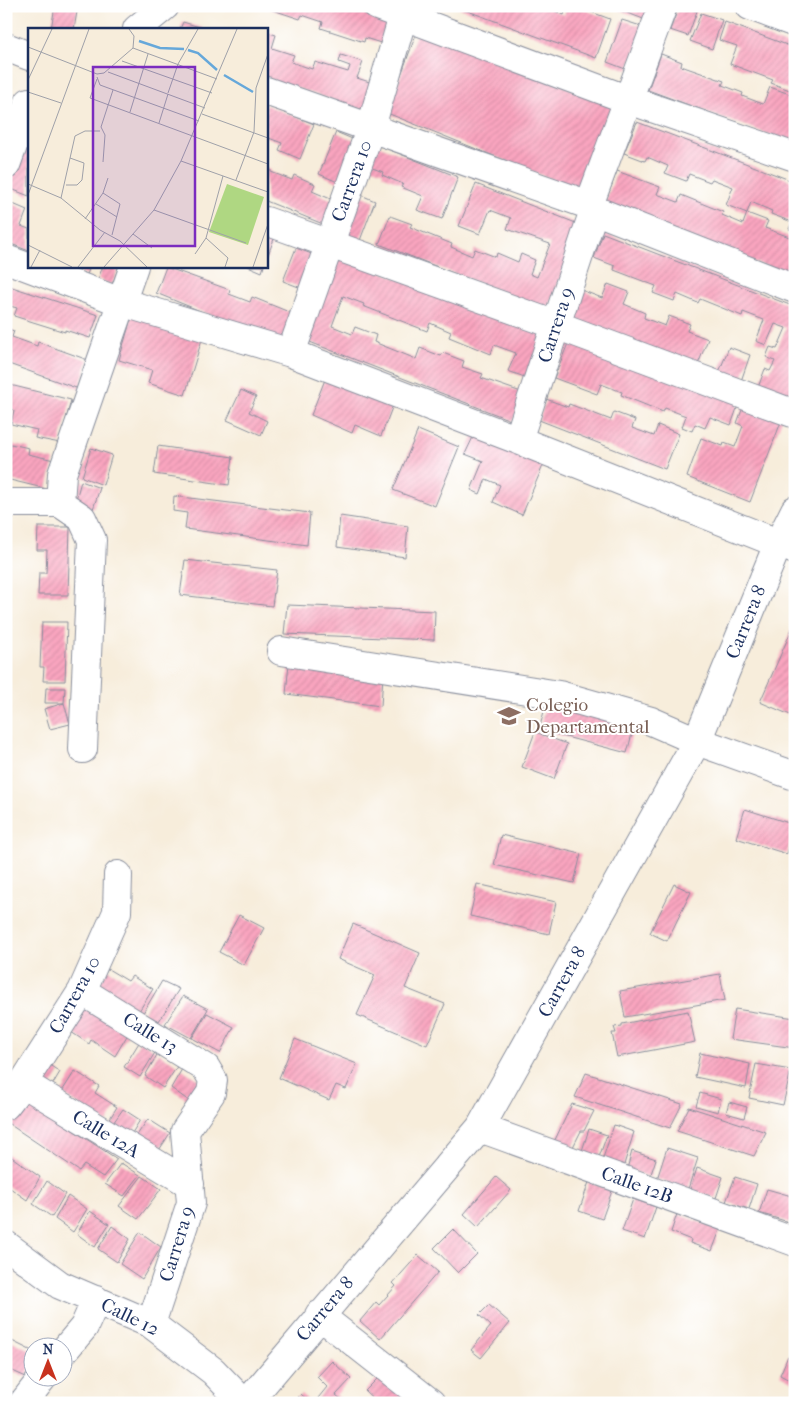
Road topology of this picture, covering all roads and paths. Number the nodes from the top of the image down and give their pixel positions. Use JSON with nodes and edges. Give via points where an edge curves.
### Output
{"nodes":[{"id":1,"x":165,"y":6,"type":"edge"},
{"id":2,"x":377,"y":6,"type":"edge"},
{"id":3,"x":663,"y":6,"type":"edge"},
{"id":4,"x":750,"y":6,"type":"edge"},
{"id":5,"x":405,"y":11,"type":"edge"},
{"id":6,"x":795,"y":23,"type":"edge"},
{"id":7,"x":138,"y":28,"type":"edge"},
{"id":8,"x":6,"y":47,"type":"edge"},
{"id":9,"x":28,"y":56,"type":"edge"},
{"id":10,"x":268,"y":92,"type":"edge"},
{"id":11,"x":629,"y":100,"type":"junction"},
{"id":12,"x":28,"y":105,"type":"edge"},
{"id":13,"x":371,"y":127,"type":"junction"},
{"id":14,"x":795,"y":157,"type":"edge"},
{"id":15,"x":6,"y":165,"type":"edge"},
{"id":16,"x":592,"y":208,"type":"junction"},
{"id":17,"x":268,"y":222,"type":"edge"},
{"id":18,"x":330,"y":243,"type":"junction"},
{"id":19,"x":6,"y":259,"type":"edge"},
{"id":20,"x":28,"y":267,"type":"edge"},
{"id":21,"x":30,"y":268,"type":"edge"},
{"id":22,"x":133,"y":268,"type":"edge"},
{"id":23,"x":795,"y":289,"type":"edge"},
{"id":24,"x":121,"y":302,"type":"junction"},
{"id":25,"x":556,"y":325,"type":"junction"},
{"id":26,"x":291,"y":353,"type":"junction"},
{"id":27,"x":795,"y":414,"type":"edge"},
{"id":28,"x":518,"y":440,"type":"junction"},
{"id":29,"x":6,"y":503,"type":"edge"},
{"id":30,"x":60,"y":503,"type":"junction"},
{"id":31,"x":795,"y":510,"type":"edge"},
{"id":32,"x":787,"y":547,"type":"edge"},
{"id":33,"x":281,"y":651,"type":"dead end"},
{"id":34,"x":697,"y":741,"type":"junction"},
{"id":35,"x":83,"y":749,"type":"dead end"},
{"id":36,"x":795,"y":776,"type":"edge"},
{"id":37,"x":118,"y":875,"type":"dead end"},
{"id":38,"x":82,"y":991,"type":"junction"},
{"id":39,"x":213,"y":1080,"type":"joint"},
{"id":40,"x":23,"y":1083,"type":"junction"},
{"id":41,"x":6,"y":1105,"type":"edge"},
{"id":42,"x":480,"y":1128,"type":"junction"},
{"id":43,"x":190,"y":1184,"type":"junction"},
{"id":44,"x":795,"y":1242,"type":"edge"},
{"id":45,"x":6,"y":1245,"type":"edge"},
{"id":46,"x":96,"y":1300,"type":"junction"},
{"id":47,"x":320,"y":1315,"type":"junction"},
{"id":48,"x":151,"y":1324,"type":"junction"},
{"id":49,"x":72,"y":1341,"type":"edge"},
{"id":50,"x":36,"y":1386,"type":"edge"},
{"id":51,"x":23,"y":1403,"type":"edge"},
{"id":52,"x":245,"y":1403,"type":"edge"},
{"id":53,"x":431,"y":1403,"type":"edge"}],
"edges":[{"from":1,"to":7,"type":"street"},
{"from":2,"to":5,"type":"street"},
{"from":3,"to":11,"type":"street","name":"Carrera 9"},
{"from":4,"to":6,"type":"street"},
{"from":5,"to":11,"type":"street"},
{"from":5,"to":13,"type":"street","name":"Carrera 10"},
{"from":8,"to":9,"type":"street"},
{"from":10,"to":13,"type":"street"},
{"from":11,"to":14,"type":"street"},
{"from":11,"to":16,"type":"street","name":"Carrera 9"},
{"from":12,"to":15,"type":"street"},
{"from":13,"to":16,"type":"street"},
{"from":13,"to":18,"type":"street","name":"Carrera 10"},
{"from":16,"to":23,"type":"street"},
{"from":16,"to":25,"type":"street","name":"Carrera 9"},
{"from":17,"to":18,"type":"street"},
{"from":18,"to":25,"type":"street"},
{"from":18,"to":26,"type":"street","name":"Carrera 10"},
{"from":19,"to":20,"type":"street"},
{"from":21,"to":24,"type":"street"},
{"from":22,"to":24,"type":"street"},
{"from":24,"to":26,"type":"street"},
{"from":24,"to":30,"type":"street","via":[[62,474]]},
{"from":25,"to":27,"type":"street"},
{"from":25,"to":28,"type":"street","name":"Carrera 9"},
{"from":26,"to":28,"type":"street"},
{"from":28,"to":32,"type":"street"},
{"from":29,"to":30,"type":"street"},
{"from":30,"to":35,"type":"street","via":[[82,518],[92,540]]},
{"from":31,"to":32,"type":"street","name":"Carrera 8"},
{"from":32,"to":34,"type":"street","name":"Carrera 8"},
{"from":33,"to":34,"type":"street","via":[[558,695],[651,721]]},
{"from":34,"to":36,"type":"street"},
{"from":34,"to":42,"type":"street","name":"Carrera 8"},
{"from":37,"to":38,"type":"street","name":"Carrera 10","via":[[117,912]]},
{"from":38,"to":39,"type":"street","name":"Calle 13","via":[[206,1068]]},
{"from":38,"to":40,"type":"street","name":"Carrera 10"},
{"from":39,"to":43,"type":"street","name":"Carrera 9","via":[[211,1093],[185,1132]]},
{"from":40,"to":41,"type":"street","name":"Carrera 10"},
{"from":40,"to":43,"type":"street","name":"Calle 12A"},
{"from":42,"to":44,"type":"street","name":"Calle 12B"},
{"from":42,"to":47,"type":"street","name":"Carrera 8"},
{"from":43,"to":48,"type":"street","name":"Carrera 9","via":[[191,1203]]},
{"from":45,"to":46,"type":"street","name":"Calle 12","via":[[60,1285]]},
{"from":46,"to":48,"type":"street","name":"Calle 12"},
{"from":46,"to":49,"type":"street","via":[[84,1327]]},
{"from":47,"to":52,"type":"street","name":"Carrera 8"},
{"from":47,"to":53,"type":"street"},
{"from":48,"to":52,"type":"street","name":"Calle 12","via":[[213,1371]]},
{"from":50,"to":51,"type":"street"}]}
